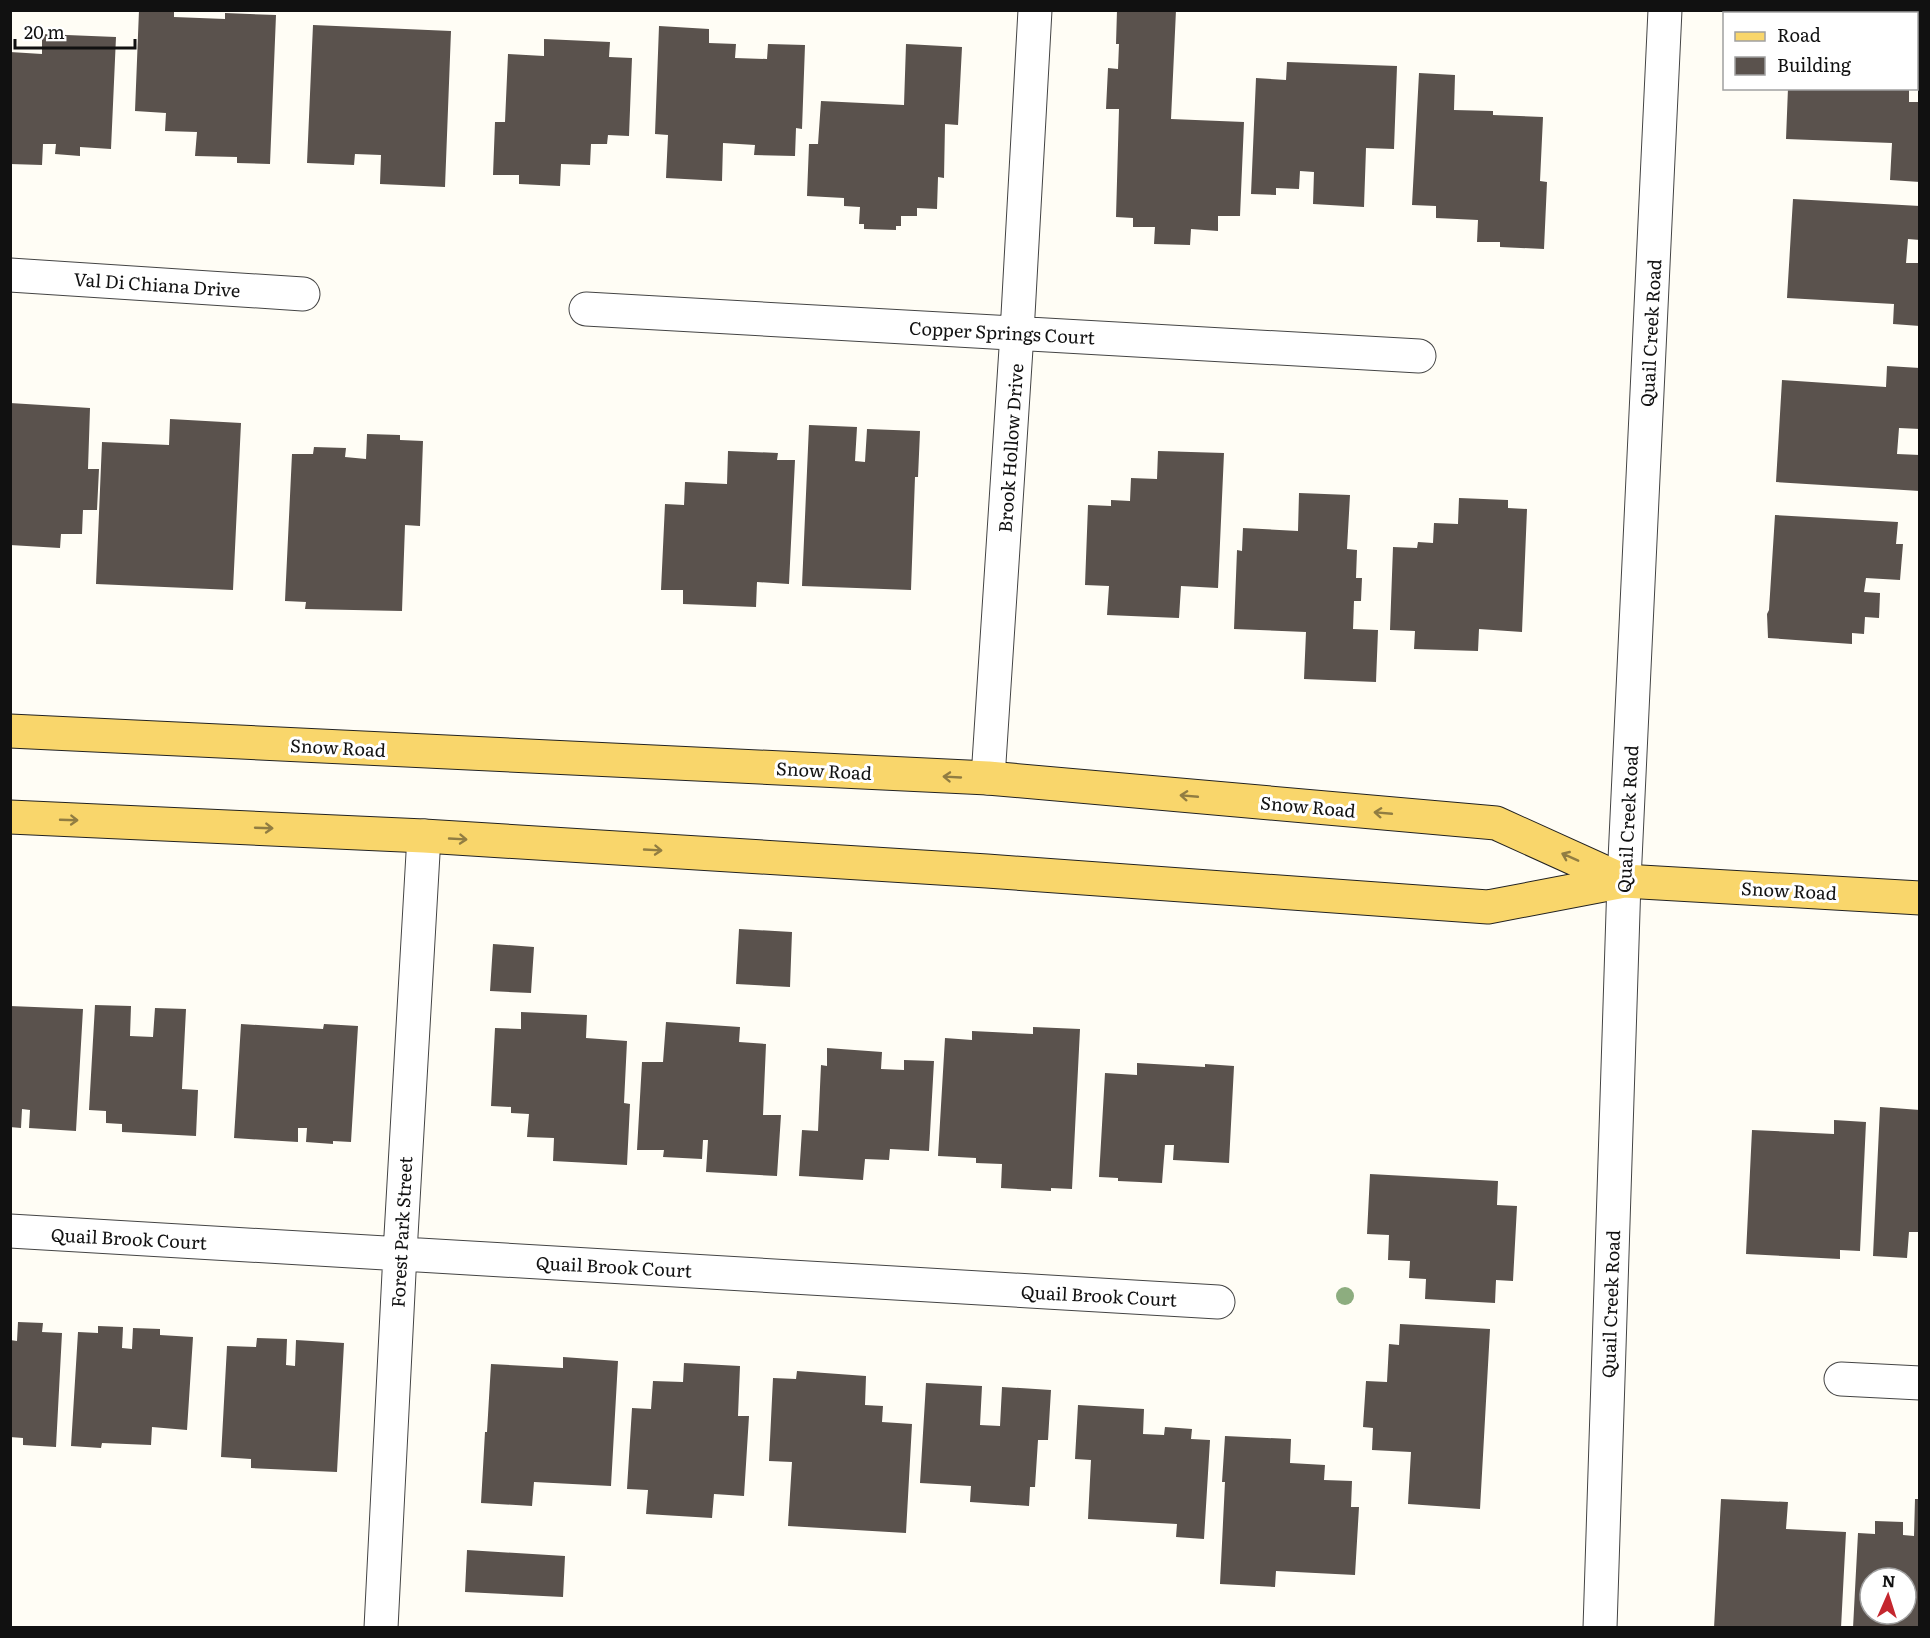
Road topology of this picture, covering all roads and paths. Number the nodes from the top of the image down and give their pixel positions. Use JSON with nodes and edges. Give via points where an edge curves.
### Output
{"nodes":[{"id":1,"x":1035,"y":10,"type":"edge"},
{"id":2,"x":1665,"y":10,"type":"edge"},
{"id":3,"x":10,"y":275,"type":"edge"},
{"id":4,"x":303,"y":294,"type":"dead end"},
{"id":5,"x":586,"y":309,"type":"dead end"},
{"id":6,"x":1017,"y":333,"type":"junction"},
{"id":7,"x":1419,"y":356,"type":"dead end"},
{"id":8,"x":10,"y":731,"type":"edge"},
{"id":9,"x":988,"y":778,"type":"junction"},
{"id":10,"x":10,"y":817,"type":"edge"},
{"id":11,"x":424,"y":836,"type":"junction"},
{"id":12,"x":1624,"y":880,"type":"junction"},
{"id":13,"x":1920,"y":898,"type":"edge"},
{"id":14,"x":10,"y":1231,"type":"edge"},
{"id":15,"x":400,"y":1253,"type":"junction"},
{"id":16,"x":1218,"y":1302,"type":"dead end"},
{"id":17,"x":1841,"y":1379,"type":"dead end"},
{"id":18,"x":1920,"y":1383,"type":"edge"},
{"id":19,"x":381,"y":1628,"type":"edge"},
{"id":20,"x":1600,"y":1628,"type":"edge"}],
"edges":[{"from":1,"to":6,"type":"street","name":"Brook Hollow Drive"},
{"from":2,"to":12,"type":"street","name":"Quail Creek Road"},
{"from":3,"to":4,"type":"street","name":"Val Di Chiana Drive"},
{"from":5,"to":6,"type":"street","name":"Copper Springs Court"},
{"from":6,"to":7,"type":"street","name":"Copper Springs Court"},
{"from":6,"to":9,"type":"street","name":"Brook Hollow Drive"},
{"from":9,"to":8,"type":"main road","name":"Snow Road","one_way":true},
{"from":12,"to":9,"type":"main road","name":"Snow Road","one_way":true,"via":[[1496,823]]},
{"from":10,"to":11,"type":"main road","name":"Snow Road","one_way":true},
{"from":11,"to":12,"type":"main road","name":"Snow Road","one_way":true,"via":[[1488,907]]},
{"from":11,"to":15,"type":"street","name":"Forest Park Street"},
{"from":12,"to":13,"type":"main road","name":"Snow Road"},
{"from":12,"to":20,"type":"street","name":"Quail Creek Road"},
{"from":14,"to":15,"type":"street","name":"Quail Brook Court"},
{"from":15,"to":16,"type":"street","name":"Quail Brook Court"},
{"from":15,"to":19,"type":"street","name":"Forest Park Street"},
{"from":17,"to":18,"type":"street"}]}
